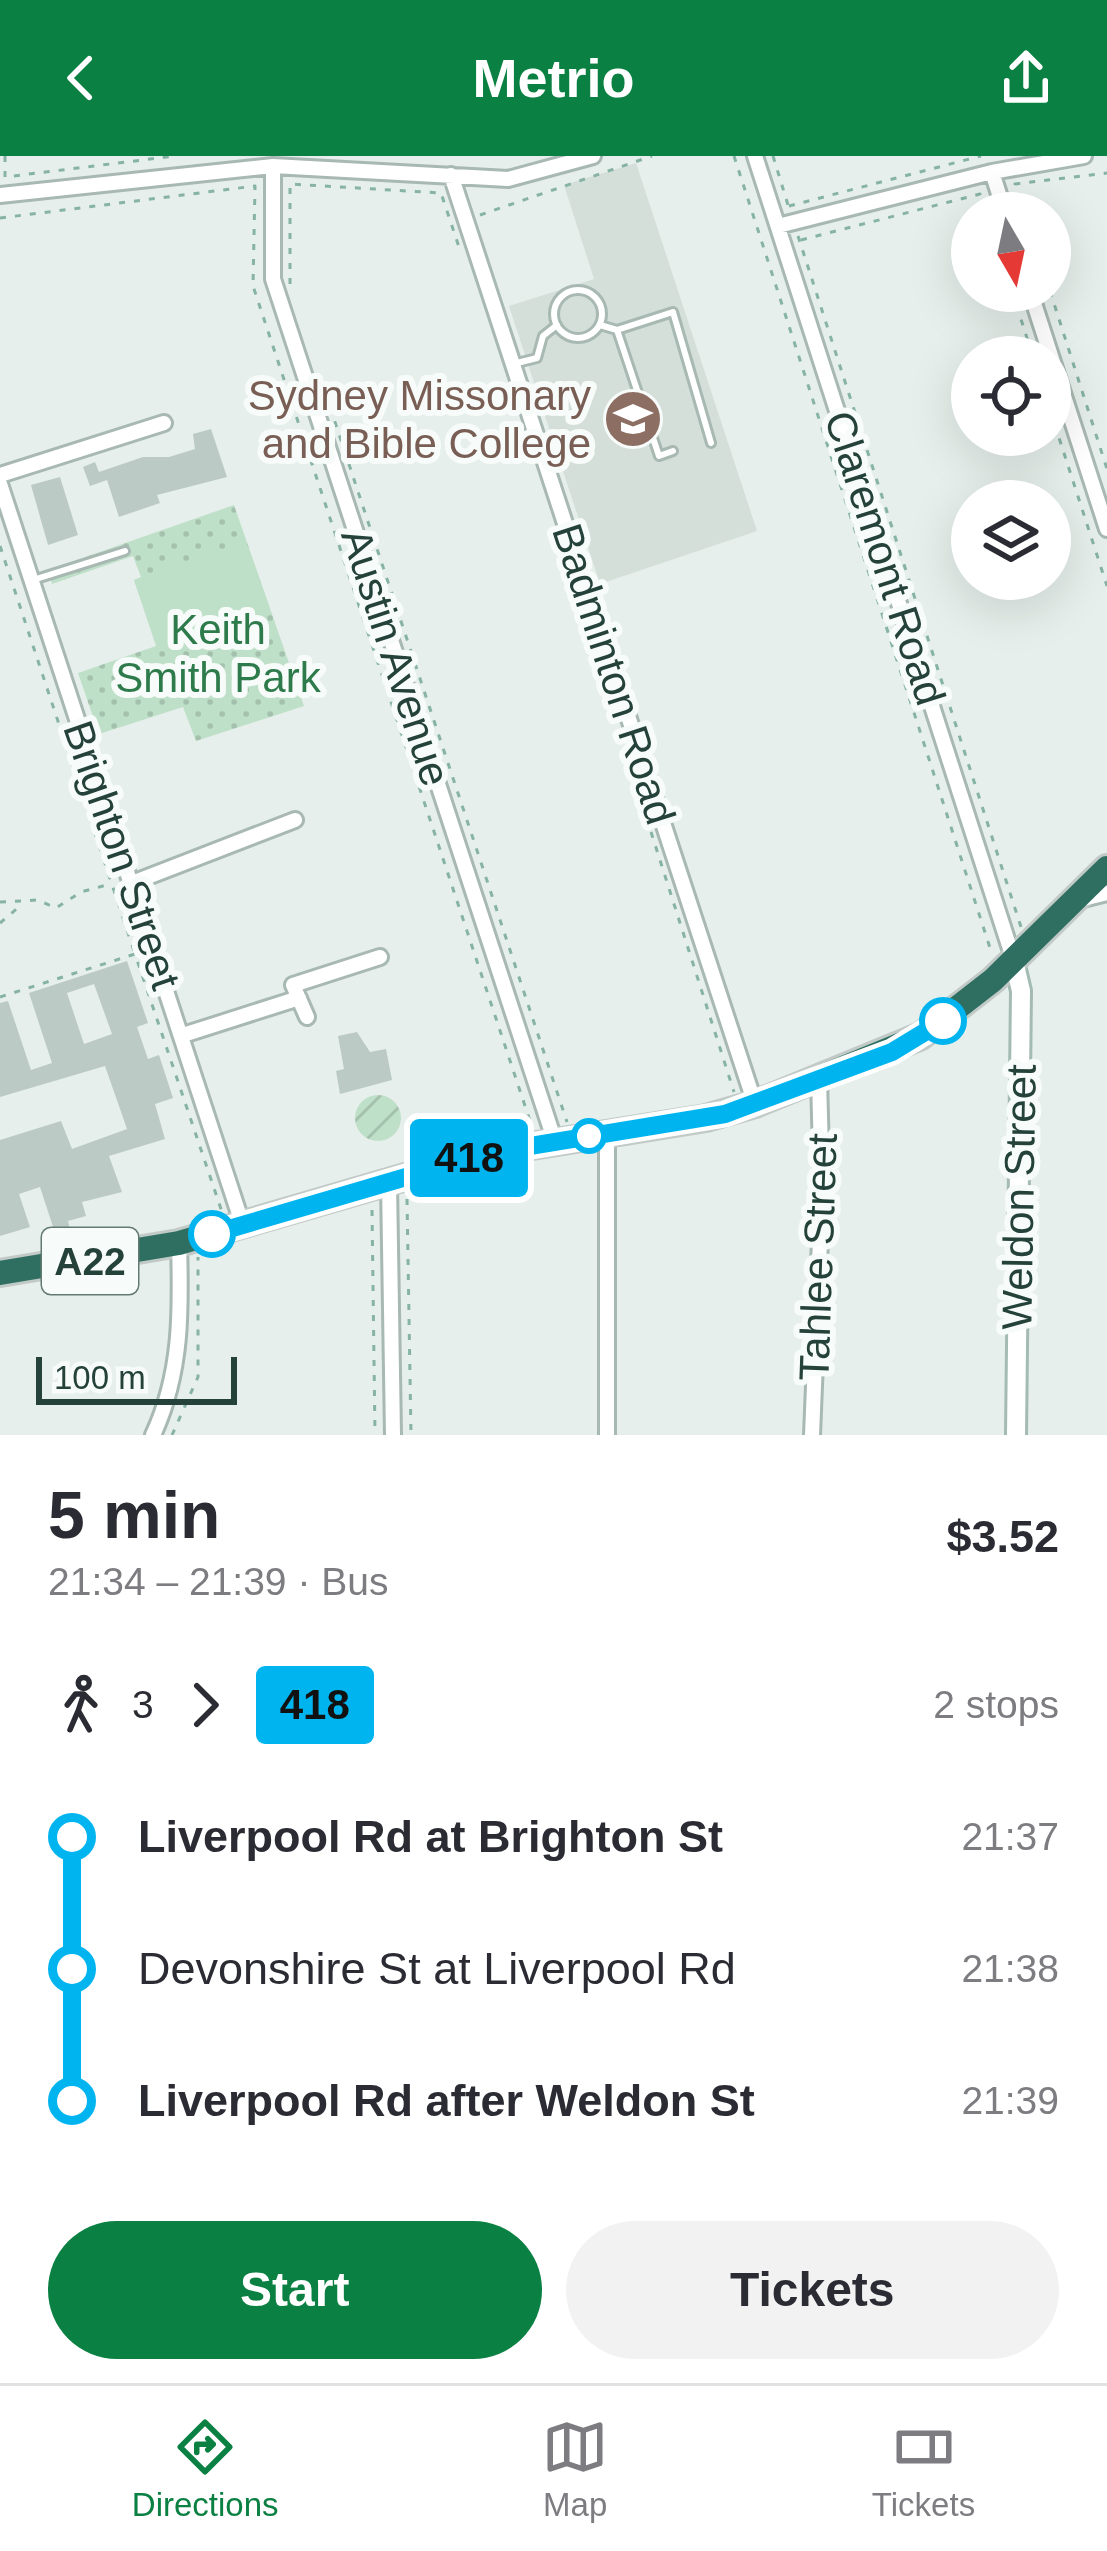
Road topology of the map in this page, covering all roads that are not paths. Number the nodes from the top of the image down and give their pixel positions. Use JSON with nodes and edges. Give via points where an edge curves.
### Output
{"nodes":[{"id":1,"x":593,"y":156,"type":"edge"},
{"id":2,"x":755,"y":156,"type":"edge"},
{"id":3,"x":1084,"y":156,"type":"edge"},
{"id":4,"x":192,"y":157,"type":"edge"},
{"id":5,"x":1044,"y":158,"type":"edge"},
{"id":6,"x":394,"y":164,"type":"edge"},
{"id":7,"x":272,"y":166,"type":"junction"},
{"id":8,"x":992,"y":172,"type":"junction"},
{"id":9,"x":192,"y":175,"type":"junction"},
{"id":10,"x":451,"y":175,"type":"junction"},
{"id":11,"x":998,"y":192,"type":"edge"},
{"id":12,"x":0,"y":196,"type":"edge"},
{"id":13,"x":778,"y":226,"type":"junction"},
{"id":14,"x":1037,"y":312,"type":"edge"},
{"id":15,"x":556,"y":325,"type":"junction"},
{"id":16,"x":600,"y":326,"type":"junction"},
{"id":17,"x":617,"y":330,"type":"junction"},
{"id":18,"x":514,"y":364,"type":"junction"},
{"id":19,"x":164,"y":423,"type":"dead end"},
{"id":20,"x":711,"y":443,"type":"dead end"},
{"id":21,"x":673,"y":451,"type":"dead end"},
{"id":22,"x":0,"y":480,"type":"edge"},
{"id":23,"x":1107,"y":529,"type":"edge"},
{"id":24,"x":124,"y":551,"type":"dead end"},
{"id":25,"x":30,"y":581,"type":"junction"},
{"id":26,"x":295,"y":820,"type":"dead end"},
{"id":27,"x":1107,"y":868,"type":"edge"},
{"id":28,"x":132,"y":883,"type":"junction"},
{"id":29,"x":1107,"y":893,"type":"edge"},
{"id":30,"x":1079,"y":900,"type":"junction"},
{"id":31,"x":380,"y":957,"type":"dead end"},
{"id":32,"x":1002,"y":959,"type":"junction"},
{"id":33,"x":298,"y":998,"type":"junction"},
{"id":34,"x":308,"y":1016,"type":"dead end"},
{"id":35,"x":183,"y":1035,"type":"junction"},
{"id":36,"x":819,"y":1079,"type":"junction"},
{"id":37,"x":744,"y":1099,"type":"junction"},
{"id":38,"x":561,"y":1132,"type":"junction"},
{"id":39,"x":607,"y":1133,"type":"junction"},
{"id":40,"x":398,"y":1190,"type":"junction"},
{"id":41,"x":233,"y":1220,"type":"junction"},
{"id":42,"x":188,"y":1250,"type":"junction"},
{"id":43,"x":0,"y":1273,"type":"edge"},
{"id":44,"x":153,"y":1435,"type":"edge"},
{"id":45,"x":393,"y":1435,"type":"edge"},
{"id":46,"x":607,"y":1435,"type":"edge"},
{"id":47,"x":812,"y":1435,"type":"edge"},
{"id":48,"x":1016,"y":1435,"type":"edge"}],
"edges":[{"from":1,"to":10,"type":"street","via":[[527,176]]},
{"from":2,"to":13,"type":"street","name":"Claremont Road"},
{"from":3,"to":5,"type":"street"},
{"from":4,"to":9,"type":"street"},
{"from":5,"to":8,"type":"street"},
{"from":6,"to":7,"type":"street"},
{"from":6,"to":10,"type":"street"},
{"from":7,"to":9,"type":"street"},
{"from":7,"to":38,"type":"street","name":"Austin Avenue","via":[[273,279]]},
{"from":8,"to":11,"type":"street"},
{"from":8,"to":13,"type":"street"},
{"from":9,"to":12,"type":"street"},
{"from":10,"to":18,"type":"street","name":"Badminton Road"},
{"from":13,"to":32,"type":"street","name":"Claremont Road"},
{"from":14,"to":23,"type":"street"},
{"from":15,"to":16,"type":"lane","via":[[578,338]]},
{"from":15,"to":16,"type":"lane","via":[[561,296],[584,290],[599,301]]},
{"from":15,"to":18,"type":"lane","via":[[543,336],[538,358]]},
{"from":16,"to":17,"type":"lane"},
{"from":17,"to":20,"type":"lane","via":[[674,312]]},
{"from":17,"to":21,"type":"lane","via":[[658,456]]},
{"from":18,"to":37,"type":"street","name":"Badminton Road"},
{"from":19,"to":22,"type":"street"},
{"from":22,"to":25,"type":"street","name":"Brighton Street"},
{"from":24,"to":25,"type":"lane"},
{"from":25,"to":28,"type":"street","name":"Brighton Street"},
{"from":26,"to":28,"type":"street"},
{"from":27,"to":30,"type":"highway","number":"A22"},
{"from":28,"to":35,"type":"street","name":"Brighton Street"},
{"from":29,"to":30,"type":"street"},
{"from":30,"to":32,"type":"highway","number":"A22"},
{"from":31,"to":33,"type":"street","via":[[293,985]]},
{"from":32,"to":36,"type":"highway","number":"A22","via":[[907,1045]]},
{"from":32,"to":48,"type":"street","name":"Weldon Street","via":[[1022,991]]},
{"from":33,"to":34,"type":"street"},
{"from":33,"to":35,"type":"street"},
{"from":35,"to":41,"type":"street","name":"Brighton Street"},
{"from":36,"to":37,"type":"highway","number":"A22"},
{"from":36,"to":47,"type":"street","name":"Tahlee Street"},
{"from":37,"to":39,"type":"highway","number":"A22","via":[[706,1118]]},
{"from":38,"to":39,"type":"highway","number":"A22"},
{"from":38,"to":40,"type":"highway","number":"A22"},
{"from":39,"to":46,"type":"street"},
{"from":40,"to":41,"type":"highway","number":"A22"},
{"from":40,"to":45,"type":"street"},
{"from":41,"to":42,"type":"highway","number":"A22"},
{"from":42,"to":43,"type":"highway","number":"A22"},
{"from":42,"to":44,"type":"street","via":[[178,1357]]}]}
